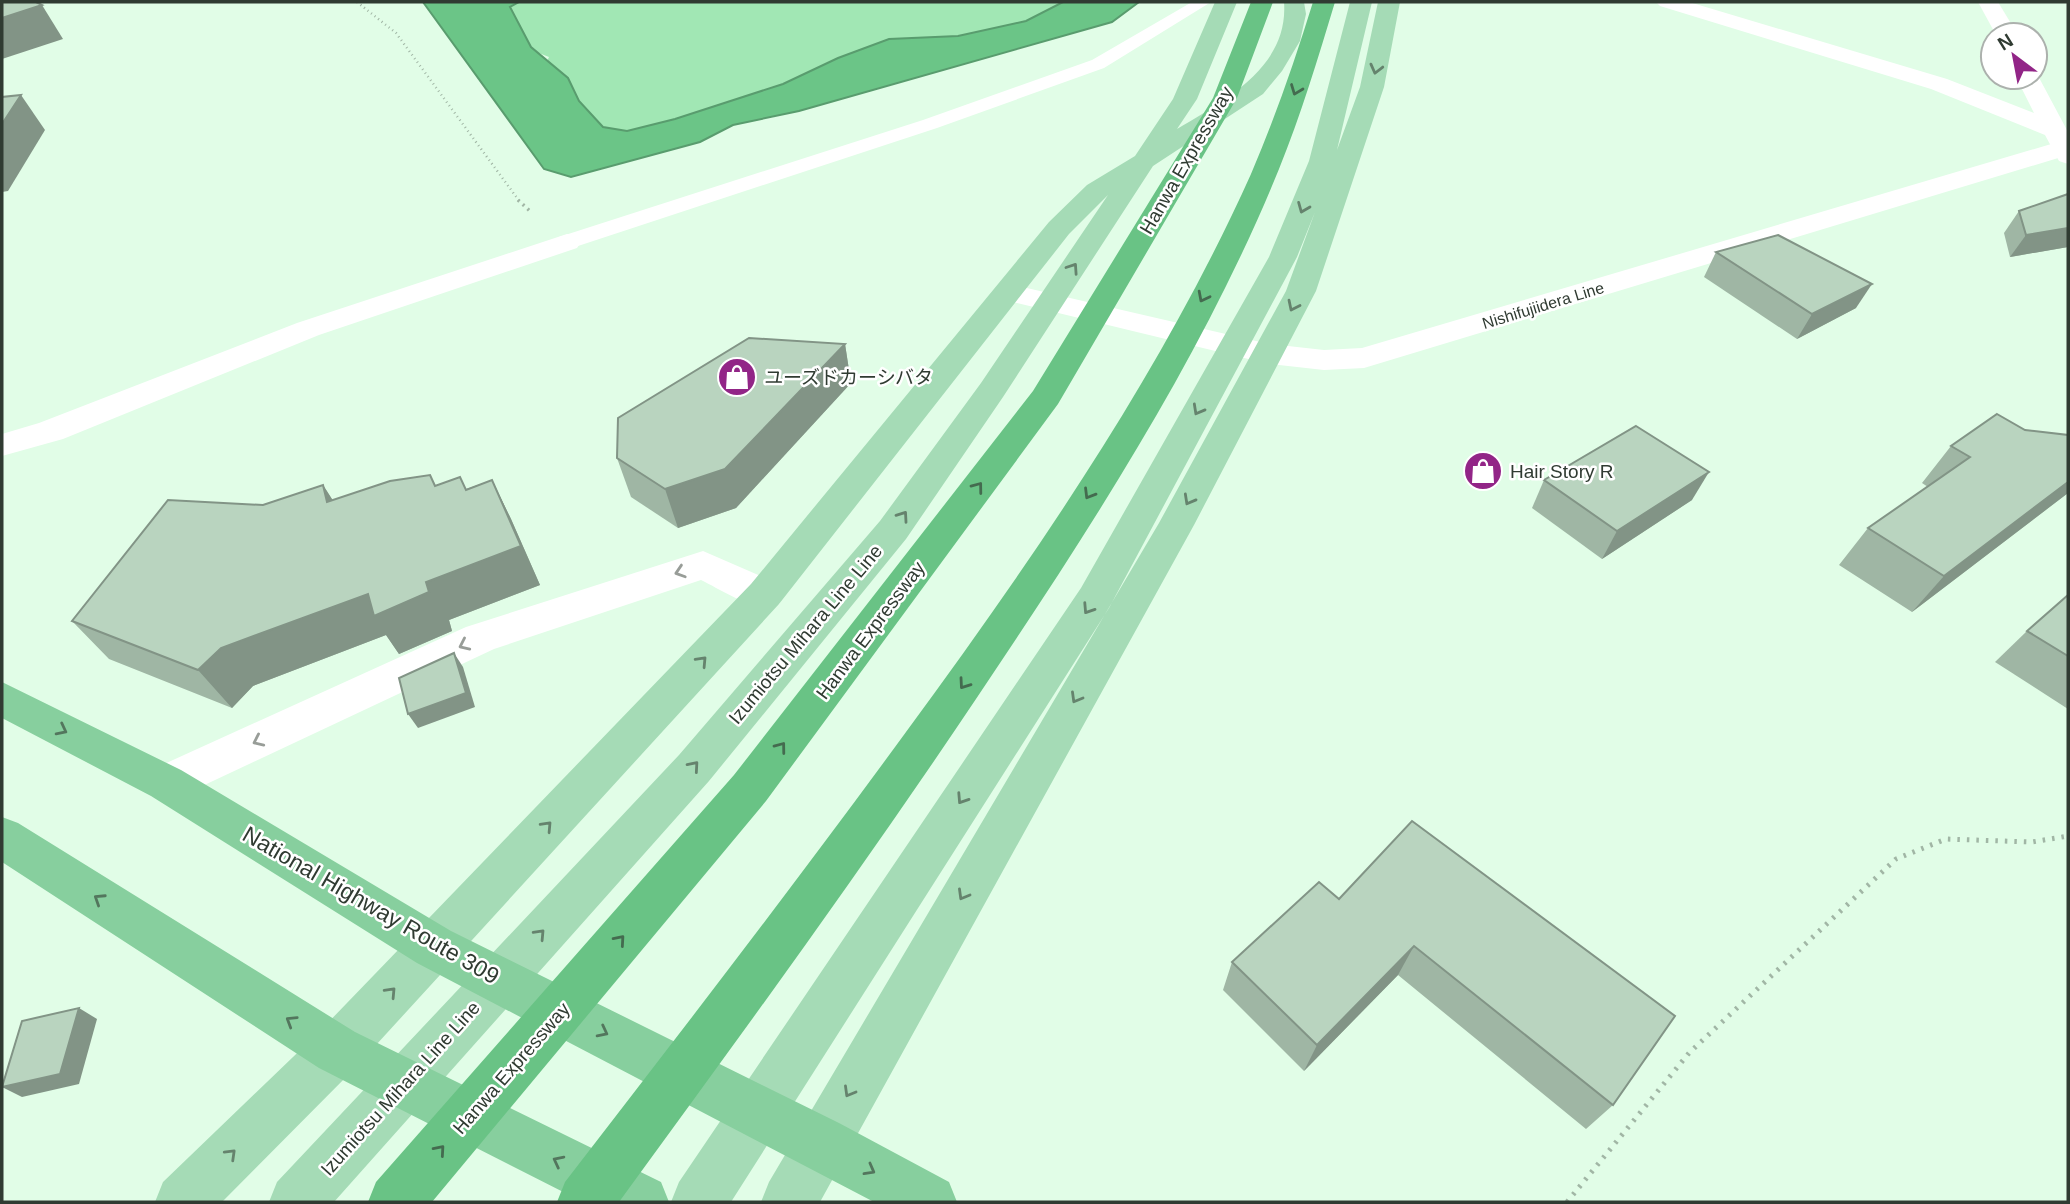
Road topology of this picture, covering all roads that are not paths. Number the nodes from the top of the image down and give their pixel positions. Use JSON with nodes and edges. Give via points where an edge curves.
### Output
{"nodes":[{"id":1,"x":1203,"y":2,"type":"edge"},
{"id":2,"x":1226,"y":2,"type":"edge"},
{"id":3,"x":1262,"y":2,"type":"edge"},
{"id":4,"x":1294,"y":2,"type":"edge"},
{"id":5,"x":1324,"y":2,"type":"edge"},
{"id":6,"x":1361,"y":2,"type":"edge"},
{"id":7,"x":1389,"y":2,"type":"edge"},
{"id":8,"x":1667,"y":2,"type":"edge"},
{"id":9,"x":1988,"y":2,"type":"edge"},
{"id":10,"x":1707,"y":6,"type":"edge"},
{"id":11,"x":1999,"y":21,"type":"edge"},
{"id":12,"x":2035,"y":91,"type":"edge"},
{"id":13,"x":2064,"y":145,"type":"edge"},
{"id":14,"x":567,"y":242,"type":"joint"},
{"id":15,"x":1010,"y":293,"type":"junction"},
{"id":16,"x":1269,"y":355,"type":"junction"},
{"id":17,"x":2,"y":444,"type":"edge"},
{"id":18,"x":765,"y":594,"type":"junction"},
{"id":19,"x":2,"y":699,"type":"edge"},
{"id":20,"x":166,"y":783,"type":"junction"},
{"id":21,"x":2,"y":837,"type":"edge"},
{"id":22,"x":434,"y":947,"type":"junction"},
{"id":23,"x":337,"y":1050,"type":"junction"},
{"id":24,"x":820,"y":1142,"type":"junction"},
{"id":25,"x":183,"y":1202,"type":"edge"},
{"id":26,"x":297,"y":1202,"type":"edge"},
{"id":27,"x":396,"y":1202,"type":"edge"},
{"id":28,"x":585,"y":1202,"type":"edge"},
{"id":29,"x":641,"y":1202,"type":"edge"},
{"id":30,"x":699,"y":1202,"type":"edge"},
{"id":31,"x":789,"y":1202,"type":"edge"},
{"id":32,"x":929,"y":1202,"type":"edge"}],
"edges":[{"from":1,"to":14,"type":"lane","via":[[1098,64]]},
{"from":26,"to":2,"type":"main road","name":"Izumiotsu Mihara Line Line","one_way":true,"via":[[694,768],[893,530],[1185,99]]},
{"from":27,"to":3,"type":"highway","name":"Hanwa Expressway","one_way":true,"via":[[750,788],[1046,397],[1226,98]]},
{"from":4,"to":15,"type":"main road","via":[[1288,43],[1267,78],[1246,97],[1096,191],[1059,228]]},
{"from":5,"to":28,"type":"highway","one_way":true,"via":[[1255,195],[1184,335],[1047,565],[825,882]]},
{"from":6,"to":30,"type":"main road","one_way":true,"via":[[1322,161],[1283,257],[1101,586]]},
{"from":7,"to":16,"type":"main road","one_way":true,"via":[[1372,87],[1301,291]]},
{"from":8,"to":10,"type":"street"},
{"from":9,"to":11,"type":"street"},
{"from":10,"to":13,"type":"street","via":[[1940,84]]},
{"from":12,"to":13,"type":"street"},
{"from":13,"to":16,"type":"street","name":"Nishifujiidera Line","via":[[1364,358]]},
{"from":14,"to":17,"type":"street","via":[[308,329],[51,431]]},
{"from":15,"to":16,"type":"street","name":"Nishifujiidera Line"},
{"from":15,"to":18,"type":"main road"},
{"from":16,"to":24,"type":"main road","one_way":true},
{"from":18,"to":20,"type":"street","one_way":true,"via":[[703,565],[480,638]]},
{"from":22,"to":18,"type":"main road","one_way":true},
{"from":19,"to":20,"type":"highway","name":"National Highway Route 309","one_way":true},
{"from":20,"to":22,"type":"highway","name":"National Highway Route 309"},
{"from":23,"to":21,"type":"highway","one_way":true},
{"from":23,"to":22,"type":"main road","one_way":true},
{"from":22,"to":24,"type":"highway","name":"National Highway Route 309","one_way":true},
{"from":25,"to":23,"type":"main road","one_way":true},
{"from":29,"to":23,"type":"highway","one_way":true},
{"from":24,"to":31,"type":"main road"},
{"from":24,"to":32,"type":"highway","name":"National Highway Route 309","one_way":true}]}
